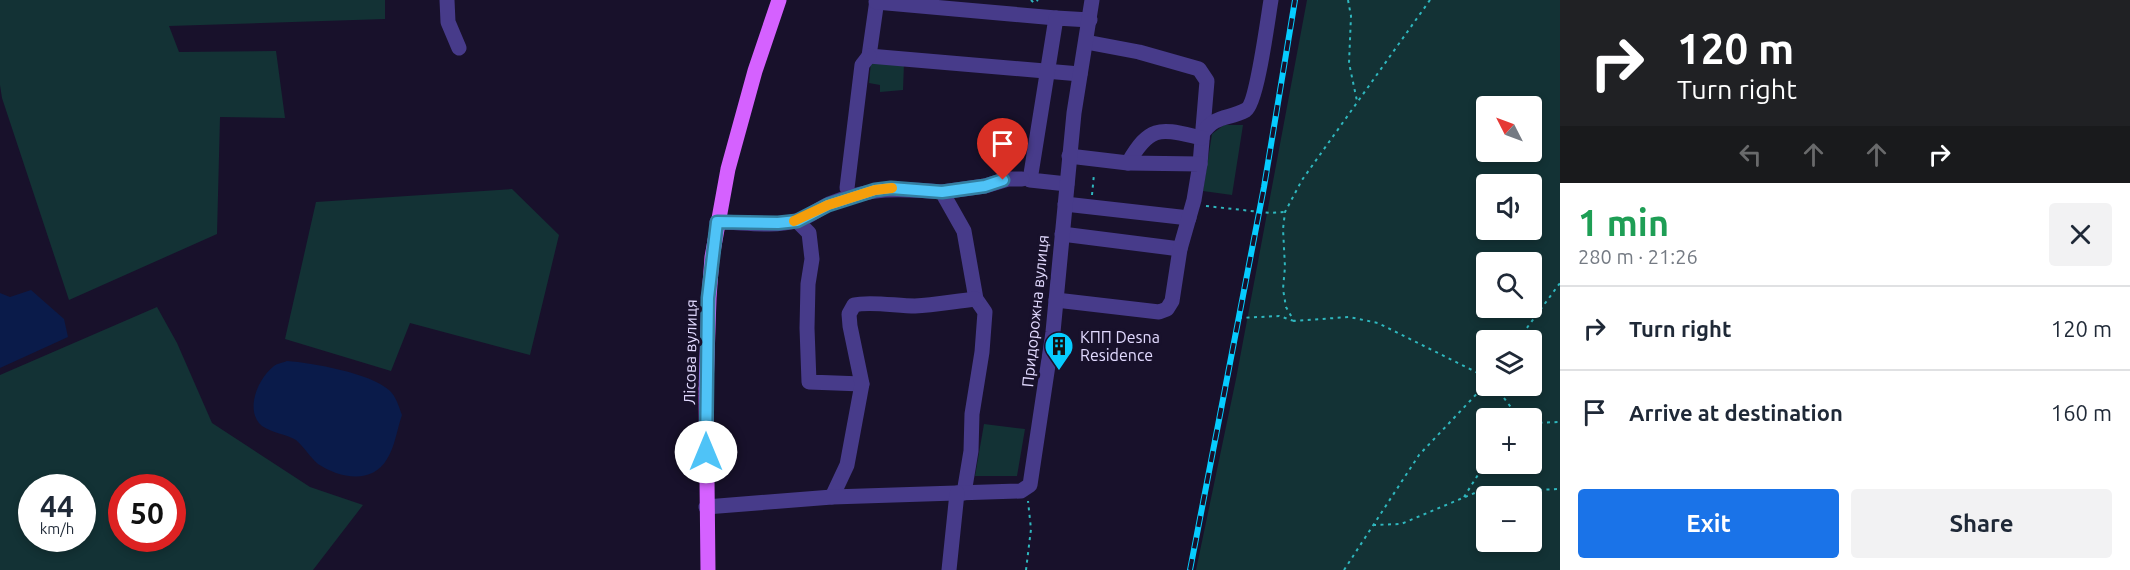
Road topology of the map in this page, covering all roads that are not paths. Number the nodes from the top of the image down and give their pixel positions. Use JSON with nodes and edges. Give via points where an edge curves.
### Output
{"nodes":[{"id":1,"x":447,"y":0,"type":"edge"},
{"id":2,"x":779,"y":0,"type":"edge"},
{"id":3,"x":1092,"y":0,"type":"edge"},
{"id":4,"x":1271,"y":0,"type":"edge"},
{"id":5,"x":877,"y":1,"type":"edge"},
{"id":6,"x":1056,"y":18,"type":"junction"},
{"id":7,"x":1090,"y":20,"type":"junction"},
{"id":8,"x":1086,"y":42,"type":"junction"},
{"id":9,"x":459,"y":48,"type":"dead end"},
{"id":10,"x":868,"y":56,"type":"junction"},
{"id":11,"x":1047,"y":72,"type":"junction"},
{"id":12,"x":1080,"y":74,"type":"junction"},
{"id":13,"x":1202,"y":136,"type":"junction"},
{"id":14,"x":1069,"y":156,"type":"junction"},
{"id":15,"x":1128,"y":163,"type":"junction"},
{"id":16,"x":1200,"y":164,"type":"junction"},
{"id":17,"x":1022,"y":179,"type":"dead end"},
{"id":18,"x":1067,"y":184,"type":"junction"},
{"id":19,"x":848,"y":188,"type":"dead end"},
{"id":20,"x":942,"y":192,"type":"junction"},
{"id":21,"x":1065,"y":204,"type":"junction"},
{"id":22,"x":1189,"y":218,"type":"junction"},
{"id":23,"x":797,"y":221,"type":"junction"},
{"id":24,"x":717,"y":222,"type":"junction"},
{"id":25,"x":1062,"y":234,"type":"junction"},
{"id":26,"x":1180,"y":249,"type":"junction"},
{"id":27,"x":976,"y":299,"type":"junction"},
{"id":28,"x":1056,"y":300,"type":"junction"},
{"id":29,"x":862,"y":384,"type":"junction"},
{"id":30,"x":960,"y":493,"type":"junction"},
{"id":31,"x":832,"y":497,"type":"junction"},
{"id":32,"x":706,"y":507,"type":"junction"},
{"id":33,"x":708,"y":570,"type":"edge"},
{"id":34,"x":949,"y":570,"type":"edge"}],
"edges":[{"from":1,"to":9,"type":"street","via":[[448,21]]},
{"from":2,"to":24,"type":"main road","name":"Лісова вулиця","via":[[755,71]]},
{"from":3,"to":7,"type":"street","name":"Придорожна вулиця"},
{"from":4,"to":13,"type":"street","via":[[1251,104],[1246,110],[1214,121]]},
{"from":5,"to":6,"type":"street"},
{"from":5,"to":10,"type":"street"},
{"from":6,"to":7,"type":"street"},
{"from":6,"to":11,"type":"street"},
{"from":7,"to":8,"type":"street","name":"Придорожна вулиця"},
{"from":8,"to":12,"type":"street","name":"Придорожна вулиця"},
{"from":8,"to":13,"type":"street","via":[[1199,69],[1207,81]]},
{"from":10,"to":11,"type":"street"},
{"from":10,"to":19,"type":"street","via":[[862,65]]},
{"from":11,"to":12,"type":"street"},
{"from":11,"to":18,"type":"street","via":[[1030,180]]},
{"from":12,"to":14,"type":"street","name":"Придорожна вулиця"},
{"from":13,"to":15,"type":"street","via":[[1155,131],[1146,137]]},
{"from":13,"to":16,"type":"street"},
{"from":14,"to":15,"type":"street"},
{"from":14,"to":18,"type":"street","name":"Придорожна вулиця"},
{"from":15,"to":16,"type":"street"},
{"from":16,"to":22,"type":"street"},
{"from":17,"to":20,"type":"street"},
{"from":18,"to":21,"type":"street","name":"Придорожна вулиця"},
{"from":20,"to":23,"type":"street","via":[[875,190],[828,205]]},
{"from":20,"to":27,"type":"street","via":[[964,231]]},
{"from":21,"to":22,"type":"street"},
{"from":21,"to":25,"type":"street","name":"Придорожна вулиця"},
{"from":22,"to":26,"type":"street"},
{"from":23,"to":24,"type":"street"},
{"from":23,"to":29,"type":"street","via":[[809,233],[812,259],[808,284],[809,382]]},
{"from":24,"to":32,"type":"main road","name":"Лісова вулиця","via":[[708,298]]},
{"from":25,"to":26,"type":"street"},
{"from":25,"to":28,"type":"street","name":"Придорожна вулиця"},
{"from":26,"to":28,"type":"street","via":[[1172,301],[1160,312]]},
{"from":27,"to":29,"type":"street","via":[[915,306],[854,305],[849,315],[850,326]]},
{"from":27,"to":30,"type":"street","via":[[985,312],[982,352],[970,451]]},
{"from":28,"to":30,"type":"street","name":"Придорожна вулиця","via":[[1032,481],[1020,491]]},
{"from":29,"to":31,"type":"street","via":[[847,465]]},
{"from":30,"to":31,"type":"street"},
{"from":30,"to":34,"type":"street"},
{"from":31,"to":32,"type":"street"},
{"from":32,"to":33,"type":"main road","name":"Лісова вулиця"}]}
